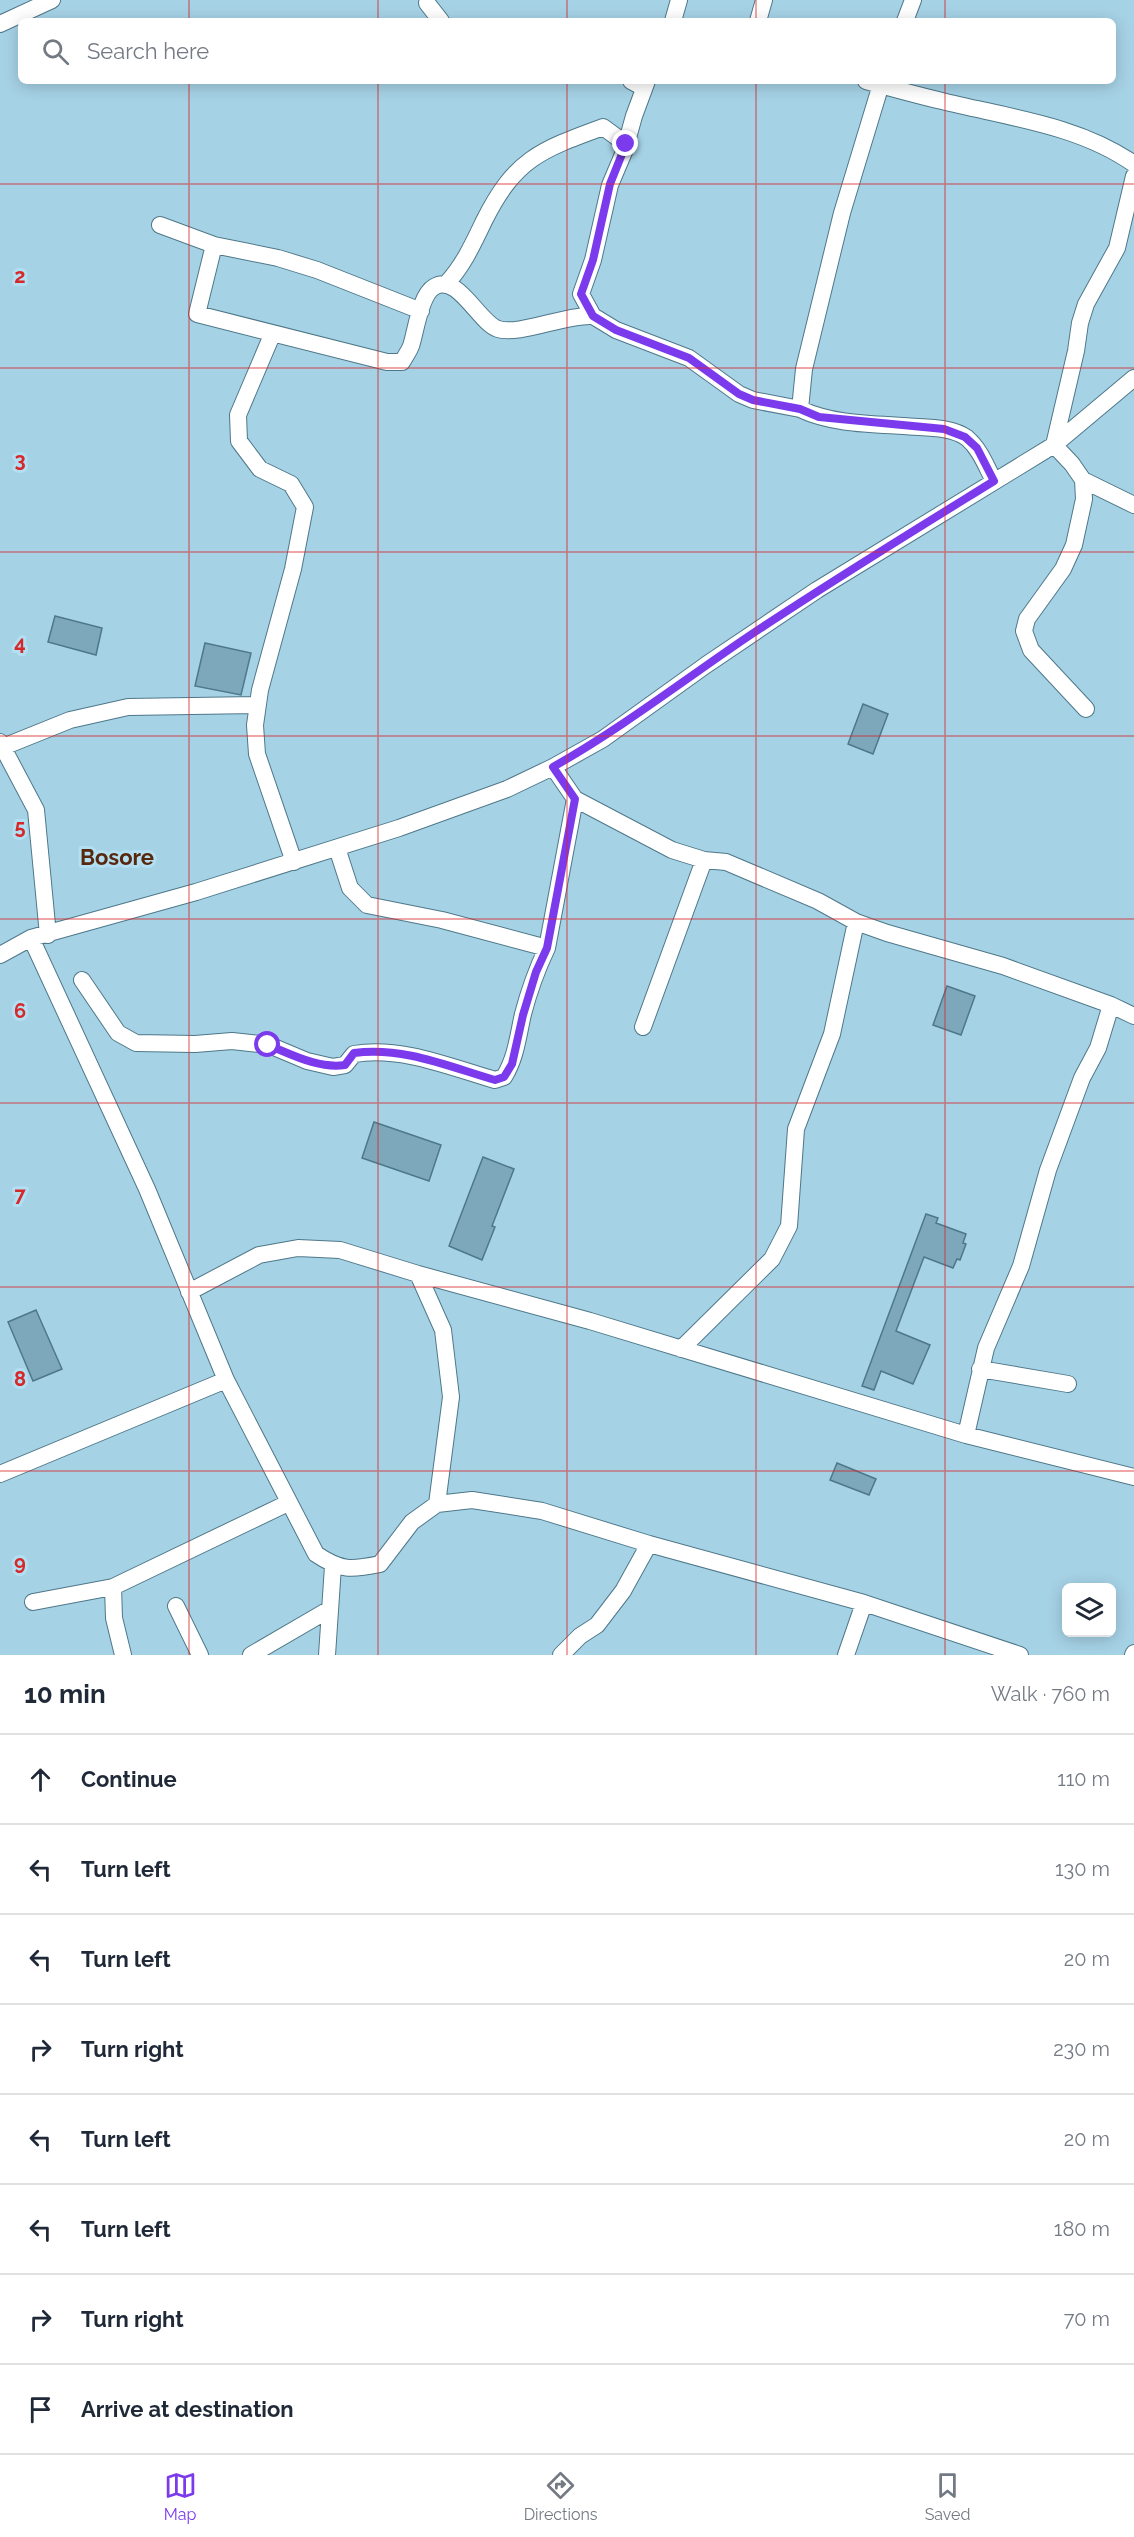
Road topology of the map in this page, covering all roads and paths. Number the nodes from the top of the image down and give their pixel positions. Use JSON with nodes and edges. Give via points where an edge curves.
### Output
{"nodes":[{"id":1,"x":52,"y":0,"type":"edge"},
{"id":2,"x":679,"y":0,"type":"edge"},
{"id":3,"x":764,"y":0,"type":"edge"},
{"id":4,"x":913,"y":0,"type":"edge"},
{"id":5,"x":427,"y":3,"type":"dead end"},
{"id":6,"x":439,"y":18,"type":"edge"},
{"id":7,"x":674,"y":18,"type":"edge"},
{"id":8,"x":759,"y":18,"type":"edge"},
{"id":9,"x":906,"y":18,"type":"edge"},
{"id":10,"x":0,"y":24,"type":"edge"},
{"id":11,"x":640,"y":84,"type":"edge"},
{"id":12,"x":875,"y":84,"type":"edge"},
{"id":13,"x":884,"y":84,"type":"edge"},
{"id":14,"x":626,"y":144,"type":"junction"},
{"id":15,"x":1134,"y":164,"type":"edge"},
{"id":16,"x":1134,"y":176,"type":"edge"},
{"id":17,"x":160,"y":225,"type":"dead end"},
{"id":18,"x":214,"y":245,"type":"junction"},
{"id":19,"x":446,"y":284,"type":"junction"},
{"id":20,"x":421,"y":311,"type":"junction"},
{"id":21,"x":593,"y":316,"type":"junction"},
{"id":22,"x":272,"y":335,"type":"junction"},
{"id":23,"x":1134,"y":378,"type":"edge"},
{"id":24,"x":800,"y":409,"type":"junction"},
{"id":25,"x":1054,"y":445,"type":"junction"},
{"id":26,"x":1083,"y":480,"type":"junction"},
{"id":27,"x":994,"y":481,"type":"junction"},
{"id":28,"x":1134,"y":505,"type":"edge"},
{"id":29,"x":258,"y":705,"type":"junction"},
{"id":30,"x":1086,"y":709,"type":"dead end"},
{"id":31,"x":2,"y":745,"type":"edge"},
{"id":32,"x":553,"y":767,"type":"junction"},
{"id":33,"x":575,"y":799,"type":"junction"},
{"id":34,"x":337,"y":848,"type":"junction"},
{"id":35,"x":704,"y":860,"type":"junction"},
{"id":36,"x":294,"y":862,"type":"junction"},
{"id":37,"x":856,"y":922,"type":"junction"},
{"id":38,"x":48,"y":935,"type":"junction"},
{"id":39,"x":31,"y":938,"type":"junction"},
{"id":40,"x":547,"y":948,"type":"junction"},
{"id":41,"x":0,"y":955,"type":"edge"},
{"id":42,"x":82,"y":980,"type":"dead end"},
{"id":43,"x":1111,"y":1005,"type":"junction"},
{"id":44,"x":1134,"y":1016,"type":"edge"},
{"id":45,"x":643,"y":1027,"type":"dead end"},
{"id":46,"x":418,"y":1274,"type":"junction"},
{"id":47,"x":189,"y":1292,"type":"junction"},
{"id":48,"x":681,"y":1348,"type":"junction"},
{"id":49,"x":980,"y":1369,"type":"junction"},
{"id":50,"x":226,"y":1380,"type":"junction"},
{"id":51,"x":1068,"y":1384,"type":"dead end"},
{"id":52,"x":966,"y":1435,"type":"junction"},
{"id":53,"x":0,"y":1473,"type":"edge"},
{"id":54,"x":1134,"y":1477,"type":"edge"},
{"id":55,"x":288,"y":1503,"type":"junction"},
{"id":56,"x":437,"y":1504,"type":"junction"},
{"id":57,"x":649,"y":1544,"type":"junction"},
{"id":58,"x":333,"y":1566,"type":"junction"},
{"id":59,"x":113,"y":1587,"type":"junction"},
{"id":60,"x":33,"y":1602,"type":"dead end"},
{"id":61,"x":864,"y":1603,"type":"junction"},
{"id":62,"x":176,"y":1606,"type":"dead end"},
{"id":63,"x":330,"y":1609,"type":"junction"},
{"id":64,"x":123,"y":1655,"type":"edge"},
{"id":65,"x":200,"y":1655,"type":"edge"},
{"id":66,"x":251,"y":1655,"type":"edge"},
{"id":67,"x":327,"y":1655,"type":"edge"},
{"id":68,"x":561,"y":1655,"type":"edge"},
{"id":69,"x":846,"y":1655,"type":"edge"},
{"id":70,"x":1020,"y":1655,"type":"edge"}],
"edges":[{"from":1,"to":10,"type":"street"},
{"from":2,"to":7,"type":"street"},
{"from":3,"to":8,"type":"street"},
{"from":4,"to":9,"type":"street"},
{"from":5,"to":6,"type":"street"},
{"from":11,"to":14,"type":"street"},
{"from":12,"to":24,"type":"street","via":[[804,369]]},
{"from":13,"to":15,"type":"street","via":[[1095,142]]},
{"from":14,"to":19,"type":"street","via":[[603,127],[527,161],[497,196],[459,270]]},
{"from":14,"to":21,"type":"street","via":[[610,184],[581,294]]},
{"from":16,"to":25,"type":"street","via":[[1117,248],[1086,304],[1080,323]]},
{"from":17,"to":18,"type":"street"},
{"from":18,"to":20,"type":"street","via":[[317,270]]},
{"from":18,"to":22,"type":"street","via":[[197,314]]},
{"from":19,"to":20,"type":"street","via":[[427,293]]},
{"from":19,"to":21,"type":"street","via":[[461,293],[488,324],[499,330]]},
{"from":20,"to":22,"type":"street","via":[[402,362],[387,362]]},
{"from":21,"to":24,"type":"street","via":[[616,330],[689,358],[739,394]]},
{"from":22,"to":29,"type":"street","via":[[238,415],[239,441],[260,469],[291,484],[305,507],[288,592]]},
{"from":23,"to":25,"type":"street"},
{"from":24,"to":27,"type":"street","via":[[819,417],[944,429],[965,437],[977,448]]},
{"from":25,"to":26,"type":"street"},
{"from":25,"to":27,"type":"street"},
{"from":26,"to":28,"type":"street"},
{"from":26,"to":30,"type":"street","via":[[1084,499],[1074,545],[1063,569],[1027,619],[1024,631],[1031,650]]},
{"from":27,"to":32,"type":"street","via":[[817,591],[603,739]]},
{"from":29,"to":31,"type":"street","via":[[128,707],[70,720]]},
{"from":29,"to":36,"type":"street","via":[[257,754]]},
{"from":31,"to":38,"type":"street","via":[[36,810]]},
{"from":32,"to":33,"type":"street"},
{"from":32,"to":34,"type":"street","via":[[465,806]]},
{"from":33,"to":35,"type":"street","via":[[672,850]]},
{"from":33,"to":40,"type":"street"},
{"from":34,"to":36,"type":"street"},
{"from":34,"to":40,"type":"street","via":[[350,888],[367,905]]},
{"from":35,"to":37,"type":"street","via":[[726,862],[818,901]]},
{"from":35,"to":45,"type":"street"},
{"from":36,"to":38,"type":"street"},
{"from":37,"to":43,"type":"street","via":[[1004,966]]},
{"from":37,"to":48,"type":"street","via":[[832,1034],[796,1129],[789,1226],[772,1260]]},
{"from":38,"to":39,"type":"street"},
{"from":39,"to":41,"type":"street"},
{"from":39,"to":47,"type":"street","via":[[147,1189]]},
{"from":40,"to":42,"type":"street","via":[[523,1015],[512,1064],[504,1077],[495,1080],[405,1055],[373,1051],[354,1053],[345,1065],[333,1067],[268,1045],[232,1041],[136,1043],[118,1033]]},
{"from":43,"to":44,"type":"street"},
{"from":43,"to":49,"type":"street","via":[[1098,1048],[1082,1078],[1048,1170],[1022,1266]]},
{"from":46,"to":47,"type":"street","via":[[340,1250],[298,1248],[259,1255]]},
{"from":46,"to":48,"type":"street"},
{"from":46,"to":56,"type":"street","via":[[443,1330],[451,1397]]},
{"from":47,"to":50,"type":"street"},
{"from":48,"to":52,"type":"street"},
{"from":49,"to":51,"type":"street"},
{"from":49,"to":52,"type":"street"},
{"from":50,"to":53,"type":"street"},
{"from":50,"to":55,"type":"street"},
{"from":52,"to":54,"type":"street"},
{"from":55,"to":58,"type":"street","via":[[316,1554]]},
{"from":55,"to":59,"type":"street"},
{"from":56,"to":57,"type":"street","via":[[472,1500],[542,1511]]},
{"from":56,"to":58,"type":"street","via":[[412,1522],[380,1564],[353,1569]]},
{"from":57,"to":61,"type":"street"},
{"from":57,"to":68,"type":"street","via":[[623,1591],[597,1625]]},
{"from":58,"to":63,"type":"street"},
{"from":59,"to":60,"type":"street"},
{"from":59,"to":64,"type":"street","via":[[114,1618]]},
{"from":61,"to":69,"type":"street"},
{"from":61,"to":70,"type":"street"},
{"from":62,"to":65,"type":"street"},
{"from":63,"to":66,"type":"street"},
{"from":63,"to":67,"type":"street"}]}
